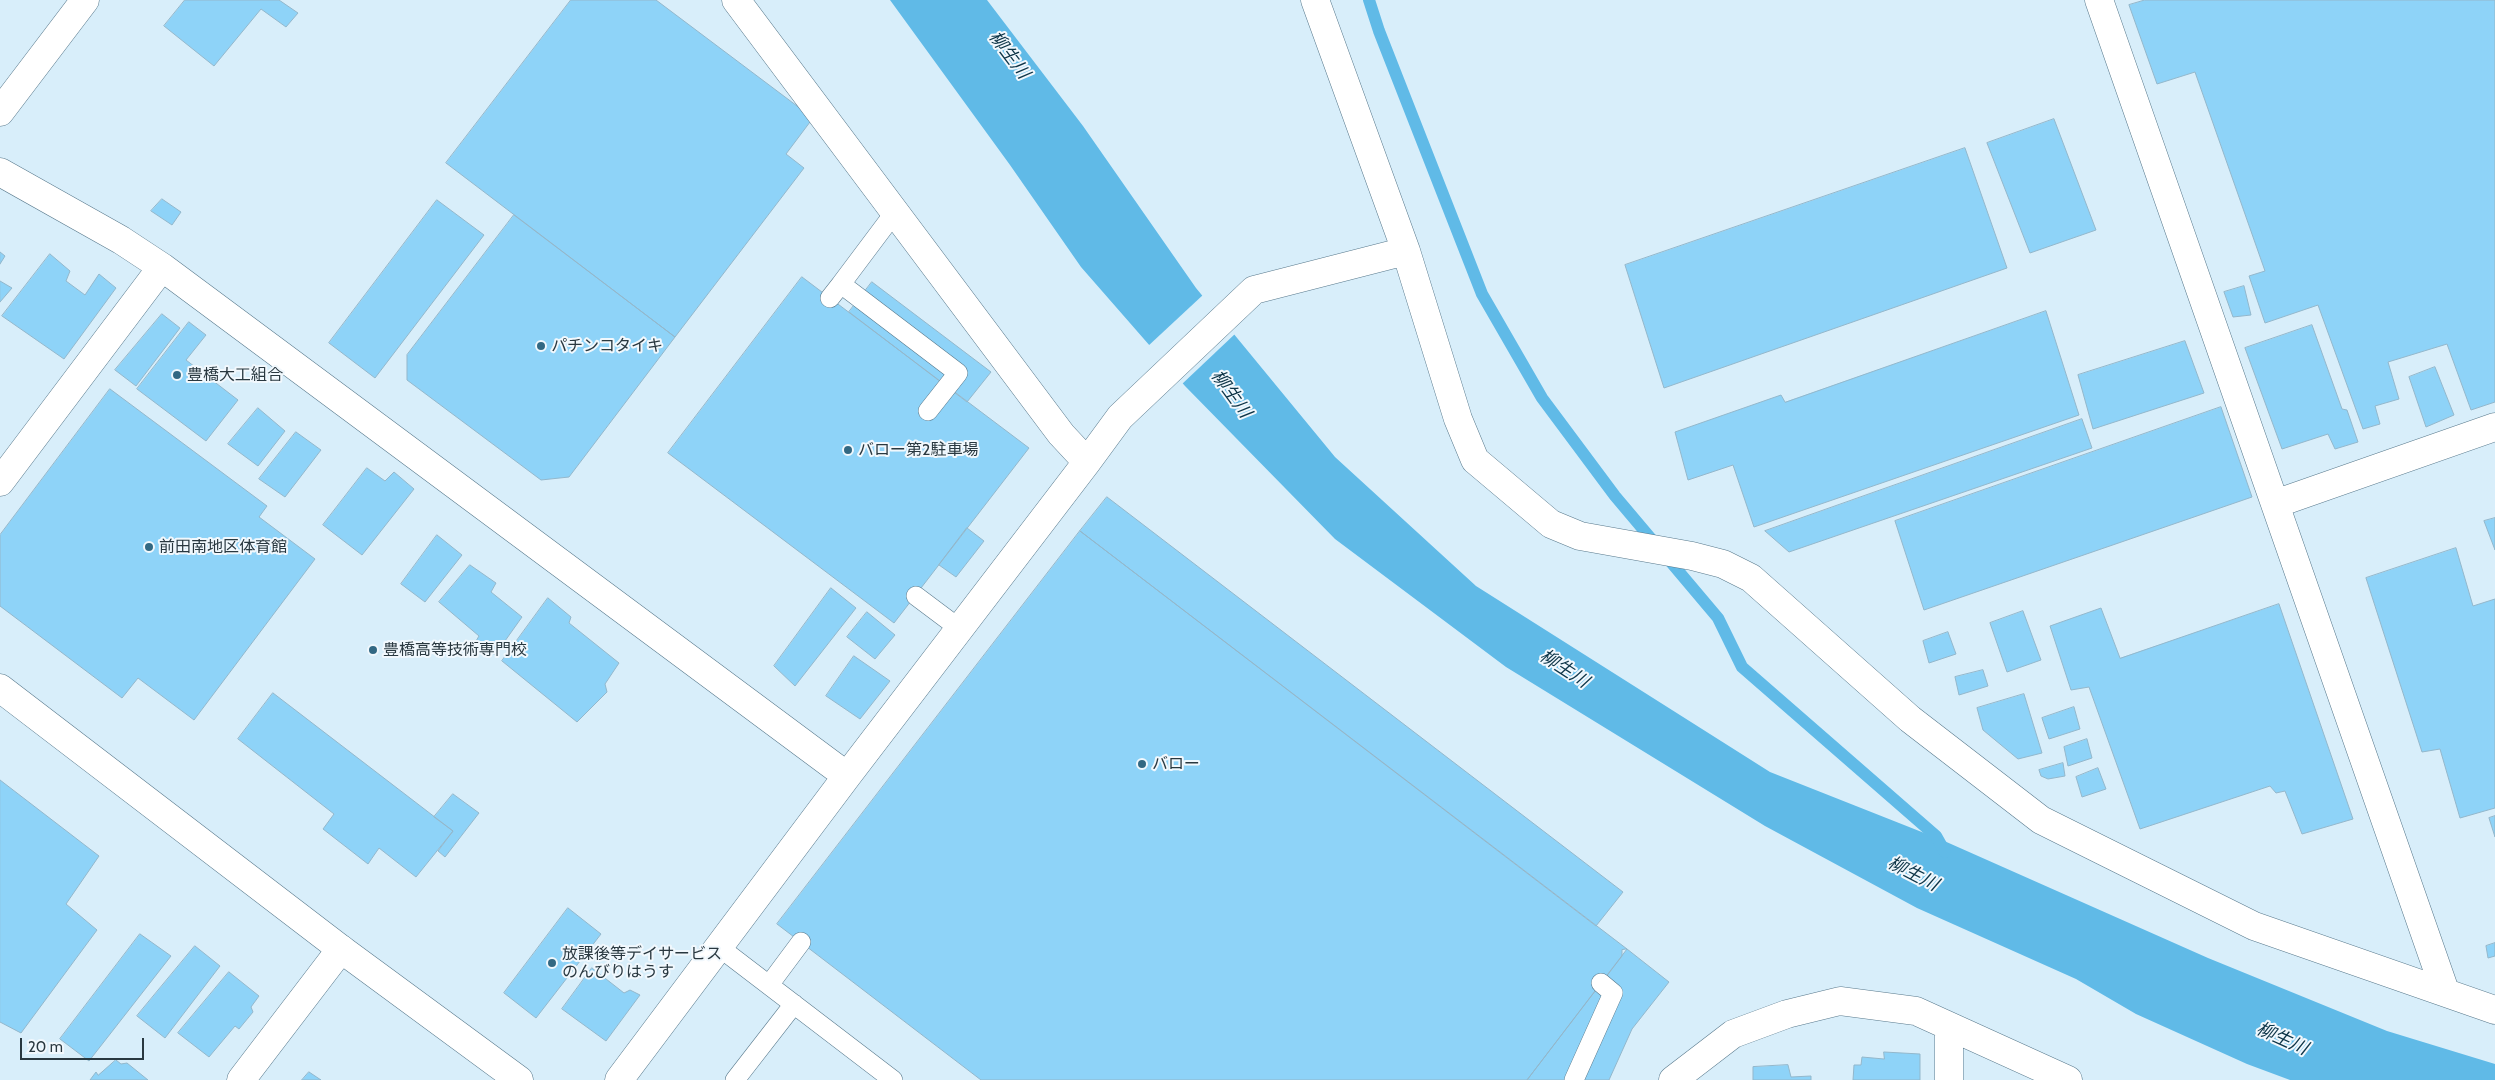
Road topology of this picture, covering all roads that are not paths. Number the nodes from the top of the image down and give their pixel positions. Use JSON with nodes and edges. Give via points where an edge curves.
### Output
{"nodes":[{"id":1,"x":84,"y":0,"type":"edge"},
{"id":2,"x":736,"y":0,"type":"edge"},
{"id":3,"x":1315,"y":0,"type":"edge"},
{"id":4,"x":2099,"y":0,"type":"edge"},
{"id":5,"x":0,"y":112,"type":"edge"},
{"id":6,"x":0,"y":172,"type":"edge"},
{"id":7,"x":895,"y":212,"type":"junction"},
{"id":8,"x":1406,"y":251,"type":"junction"},
{"id":9,"x":162,"y":267,"type":"junction"},
{"id":10,"x":928,"y":411,"type":"dead end"},
{"id":11,"x":2495,"y":426,"type":"edge"},
{"id":12,"x":1087,"y":462,"type":"junction"},
{"id":13,"x":0,"y":482,"type":"edge"},
{"id":14,"x":2275,"y":504,"type":"junction"},
{"id":15,"x":916,"y":596,"type":"dead end"},
{"id":16,"x":960,"y":629,"type":"junction"},
{"id":17,"x":0,"y":688,"type":"edge"},
{"id":18,"x":847,"y":776,"type":"junction"},
{"id":19,"x":801,"y":942,"type":"dead end"},
{"id":20,"x":719,"y":947,"type":"junction"},
{"id":21,"x":341,"y":948,"type":"junction"},
{"id":22,"x":1601,"y":984,"type":"dead end"},
{"id":23,"x":769,"y":985,"type":"junction"},
{"id":24,"x":2445,"y":991,"type":"junction"},
{"id":25,"x":794,"y":1004,"type":"junction"},
{"id":26,"x":2495,"y":1010,"type":"edge"},
{"id":27,"x":1949,"y":1026,"type":"junction"},
{"id":28,"x":241,"y":1080,"type":"edge"},
{"id":29,"x":519,"y":1080,"type":"edge"},
{"id":30,"x":619,"y":1080,"type":"edge"},
{"id":31,"x":735,"y":1080,"type":"edge"},
{"id":32,"x":893,"y":1080,"type":"edge"},
{"id":33,"x":1574,"y":1080,"type":"edge"},
{"id":34,"x":1673,"y":1080,"type":"edge"},
{"id":35,"x":1949,"y":1080,"type":"edge"},
{"id":36,"x":2068,"y":1080,"type":"edge"}],
"edges":[{"from":1,"to":5,"type":"street"},
{"from":2,"to":7,"type":"street"},
{"from":3,"to":8,"type":"street"},
{"from":4,"to":14,"type":"street"},
{"from":6,"to":9,"type":"street","via":[[121,240]]},
{"from":7,"to":10,"type":"lane","via":[[835,291],[860,298],[958,373]]},
{"from":7,"to":12,"type":"street","via":[[1061,434]]},
{"from":8,"to":12,"type":"street","via":[[1254,290],[1120,417]]},
{"from":8,"to":24,"type":"street","via":[[1458,419],[1475,460],[1551,524],[1580,536],[1723,564],[1751,578],[1910,720],[2041,820],[2254,926]]},
{"from":9,"to":13,"type":"street"},
{"from":9,"to":18,"type":"street"},
{"from":11,"to":14,"type":"street"},
{"from":12,"to":16,"type":"street"},
{"from":14,"to":24,"type":"street"},
{"from":15,"to":16,"type":"lane"},
{"from":16,"to":18,"type":"street"},
{"from":17,"to":21,"type":"street"},
{"from":18,"to":20,"type":"street"},
{"from":19,"to":23,"type":"lane"},
{"from":20,"to":23,"type":"lane"},
{"from":20,"to":30,"type":"street"},
{"from":21,"to":28,"type":"street"},
{"from":21,"to":29,"type":"street"},
{"from":22,"to":33,"type":"lane","via":[[1613,993]]},
{"from":23,"to":25,"type":"lane"},
{"from":24,"to":26,"type":"street"},
{"from":25,"to":31,"type":"lane"},
{"from":25,"to":32,"type":"lane"},
{"from":27,"to":34,"type":"street","via":[[1916,1011],[1840,1001],[1787,1014],[1733,1034]]},
{"from":27,"to":35,"type":"street"},
{"from":27,"to":36,"type":"street"}]}
